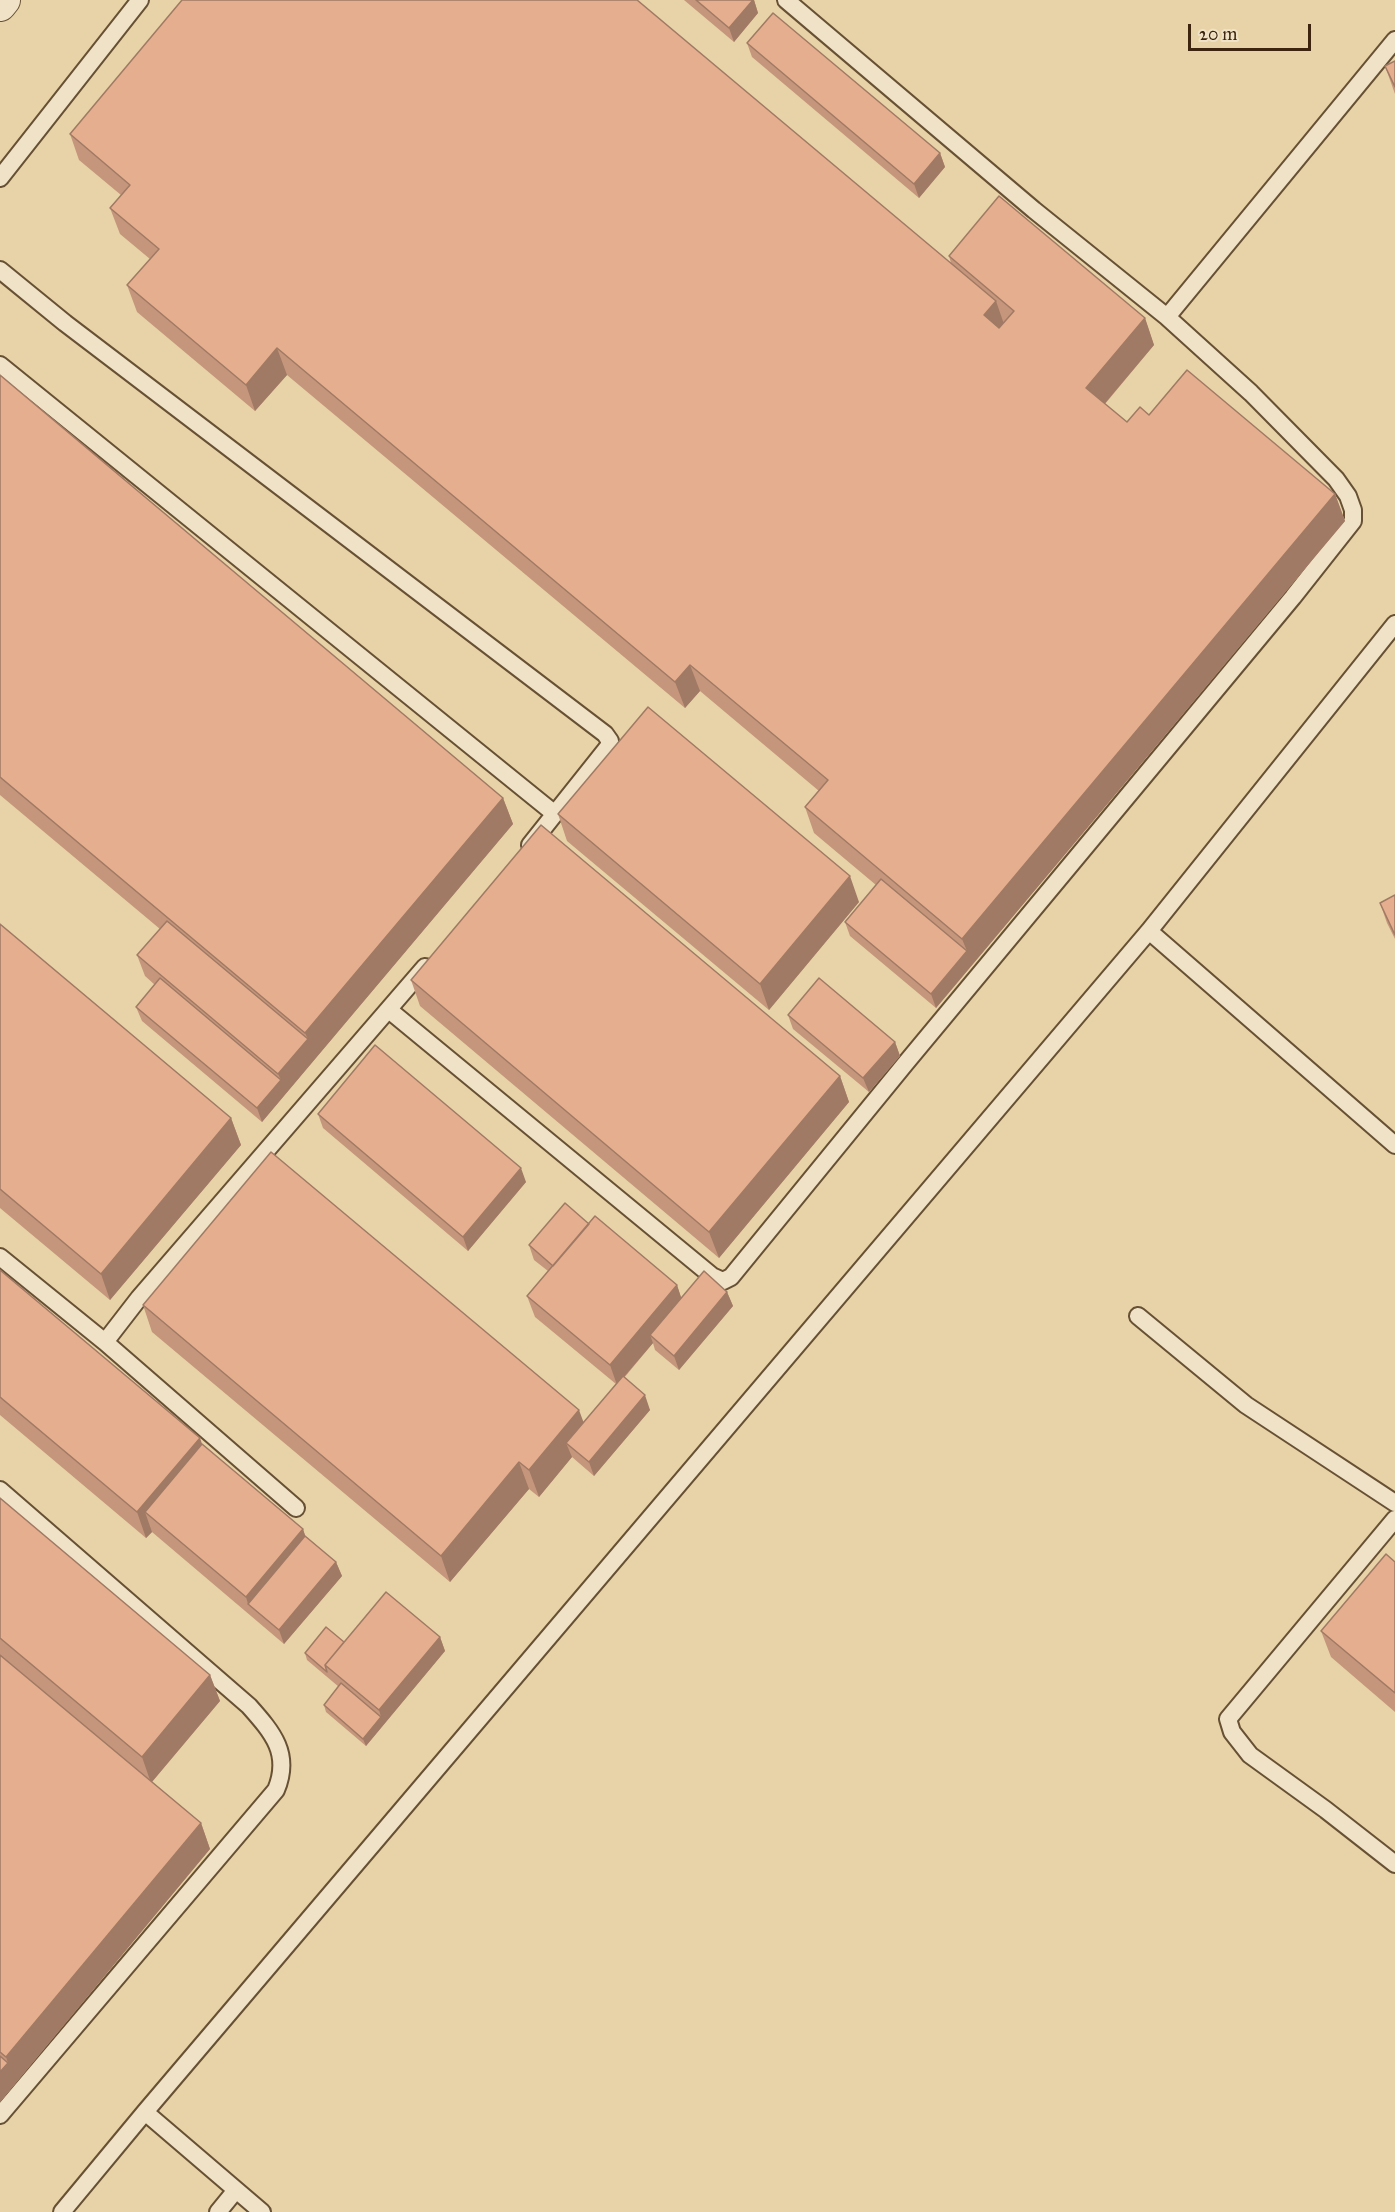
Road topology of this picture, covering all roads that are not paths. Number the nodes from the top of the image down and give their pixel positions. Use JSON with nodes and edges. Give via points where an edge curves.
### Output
{"nodes":[{"id":1,"x":4,"y":0,"type":"edge"},
{"id":2,"x":140,"y":0,"type":"edge"},
{"id":3,"x":786,"y":0,"type":"edge"},
{"id":4,"x":0,"y":5,"type":"edge"},
{"id":5,"x":1395,"y":40,"type":"edge"},
{"id":6,"x":0,"y":178,"type":"edge"},
{"id":7,"x":0,"y":270,"type":"edge"},
{"id":8,"x":1167,"y":317,"type":"junction"},
{"id":9,"x":0,"y":365,"type":"edge"},
{"id":10,"x":1395,"y":624,"type":"edge"},
{"id":11,"x":555,"y":814,"type":"junction"},
{"id":12,"x":518,"y":859,"type":"edge"},
{"id":13,"x":1149,"y":931,"type":"junction"},
{"id":14,"x":434,"y":956,"type":"edge"},
{"id":15,"x":388,"y":1010,"type":"junction"},
{"id":16,"x":1395,"y":1145,"type":"edge"},
{"id":17,"x":0,"y":1257,"type":"edge"},
{"id":18,"x":1138,"y":1316,"type":"dead end"},
{"id":19,"x":105,"y":1342,"type":"junction"},
{"id":20,"x":0,"y":1490,"type":"edge"},
{"id":21,"x":1395,"y":1503,"type":"edge"},
{"id":22,"x":296,"y":1508,"type":"dead end"},
{"id":23,"x":1395,"y":1519,"type":"edge"},
{"id":24,"x":1395,"y":1864,"type":"edge"},
{"id":25,"x":145,"y":2112,"type":"junction"},
{"id":26,"x":0,"y":2115,"type":"edge"},
{"id":27,"x":237,"y":2190,"type":"junction"},
{"id":28,"x":62,"y":2212,"type":"edge"},
{"id":29,"x":218,"y":2212,"type":"edge"},
{"id":30,"x":262,"y":2212,"type":"edge"}],
"edges":[{"from":1,"to":4,"type":"street"},
{"from":2,"to":6,"type":"lane"},
{"from":3,"to":8,"type":"lane"},
{"from":5,"to":8,"type":"lane"},
{"from":7,"to":11,"type":"lane","via":[[64,323],[604,734],[610,741],[608,747]]},
{"from":8,"to":15,"type":"lane","via":[[1251,393],[1336,479],[1348,496],[1353,521],[731,1277],[723,1281],[712,1276]]},
{"from":9,"to":11,"type":"lane"},
{"from":10,"to":13,"type":"lane"},
{"from":11,"to":12,"type":"lane"},
{"from":13,"to":16,"type":"lane"},
{"from":13,"to":25,"type":"lane"},
{"from":14,"to":15,"type":"lane"},
{"from":15,"to":19,"type":"lane"},
{"from":17,"to":19,"type":"lane"},
{"from":18,"to":21,"type":"lane","via":[[1246,1405]]},
{"from":19,"to":22,"type":"lane"},
{"from":20,"to":26,"type":"lane","via":[[249,1706],[272,1732],[281,1758],[282,1776],[276,1790]]},
{"from":23,"to":24,"type":"lane","via":[[1228,1719],[1232,1732],[1250,1755]]},
{"from":25,"to":27,"type":"lane"},
{"from":25,"to":28,"type":"lane"},
{"from":27,"to":29,"type":"lane"},
{"from":27,"to":30,"type":"lane"}]}
